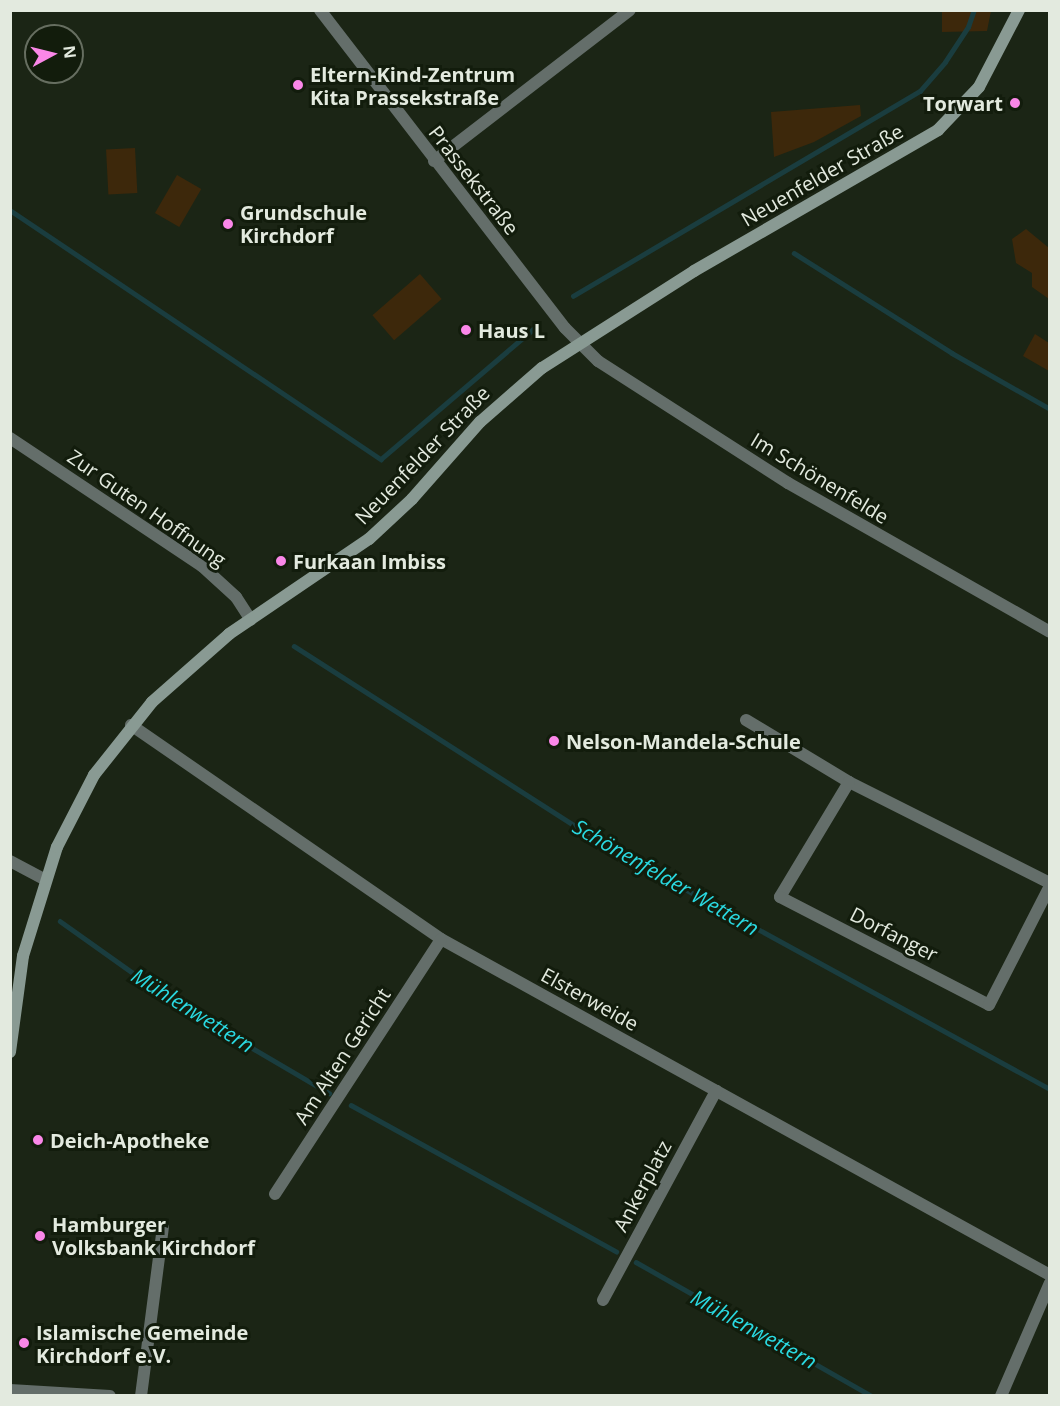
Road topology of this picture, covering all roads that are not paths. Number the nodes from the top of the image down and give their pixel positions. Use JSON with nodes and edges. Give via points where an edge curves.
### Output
{"nodes":[{"id":1,"x":320,"y":10,"type":"edge"},
{"id":2,"x":630,"y":10,"type":"edge"},
{"id":3,"x":1019,"y":10,"type":"edge"},
{"id":4,"x":434,"y":161,"type":"junction"},
{"id":5,"x":579,"y":343,"type":"junction"},
{"id":6,"x":10,"y":438,"type":"edge"},
{"id":7,"x":251,"y":620,"type":"junction"},
{"id":8,"x":1050,"y":632,"type":"edge"},
{"id":9,"x":746,"y":720,"type":"dead end"},
{"id":10,"x":131,"y":725,"type":"junction"},
{"id":11,"x":849,"y":782,"type":"junction"},
{"id":12,"x":10,"y":861,"type":"edge"},
{"id":13,"x":45,"y":880,"type":"junction"},
{"id":14,"x":1050,"y":885,"type":"edge"},
{"id":15,"x":441,"y":939,"type":"junction"},
{"id":16,"x":10,"y":1052,"type":"edge"},
{"id":17,"x":716,"y":1090,"type":"junction"},
{"id":18,"x":275,"y":1194,"type":"dead end"},
{"id":19,"x":163,"y":1227,"type":"dead end"},
{"id":20,"x":1050,"y":1275,"type":"edge"},
{"id":21,"x":1050,"y":1283,"type":"edge"},
{"id":22,"x":603,"y":1300,"type":"dead end"},
{"id":23,"x":10,"y":1390,"type":"edge"},
{"id":24,"x":110,"y":1395,"type":"edge"},
{"id":25,"x":141,"y":1395,"type":"edge"},
{"id":26,"x":1001,"y":1395,"type":"edge"}],
"edges":[{"from":1,"to":4,"type":"street","name":"Prassekstraße"},
{"from":2,"to":4,"type":"street"},
{"from":3,"to":5,"type":"main road","name":"Neuenfelder Straße","via":[[979,87],[938,130],[694,271]]},
{"from":4,"to":5,"type":"street","name":"Prassekstraße"},
{"from":5,"to":7,"type":"main road","name":"Neuenfelder Straße","via":[[502,401],[369,539]]},
{"from":5,"to":8,"type":"street","name":"Im Schönenfelde","via":[[621,380],[788,483]]},
{"from":6,"to":7,"type":"street","name":"Zur Guten Hoffnung","via":[[202,566],[236,597]]},
{"from":7,"to":10,"type":"main road","name":"Neuenfelder Straße","via":[[180,675]]},
{"from":9,"to":11,"type":"street","name":"Dorfanger"},
{"from":10,"to":13,"type":"main road","name":"Neuenfelder Straße","via":[[84,793]]},
{"from":10,"to":15,"type":"street","name":"Elsterweide"},
{"from":11,"to":14,"type":"street","name":"Dorfanger"},
{"from":11,"to":14,"type":"street","name":"Dorfanger","via":[[780,897],[989,1005]]},
{"from":12,"to":13,"type":"street"},
{"from":13,"to":16,"type":"main road","name":"Neuenfelder Straße","via":[[23,956]]},
{"from":15,"to":17,"type":"street","name":"Elsterweide"},
{"from":15,"to":18,"type":"street","name":"Am Alten Gericht"},
{"from":17,"to":20,"type":"street","name":"Elsterweide"},
{"from":17,"to":22,"type":"street","name":"Ankerplatz"},
{"from":19,"to":25,"type":"street"},
{"from":21,"to":26,"type":"street"},
{"from":23,"to":24,"type":"street"}]}
